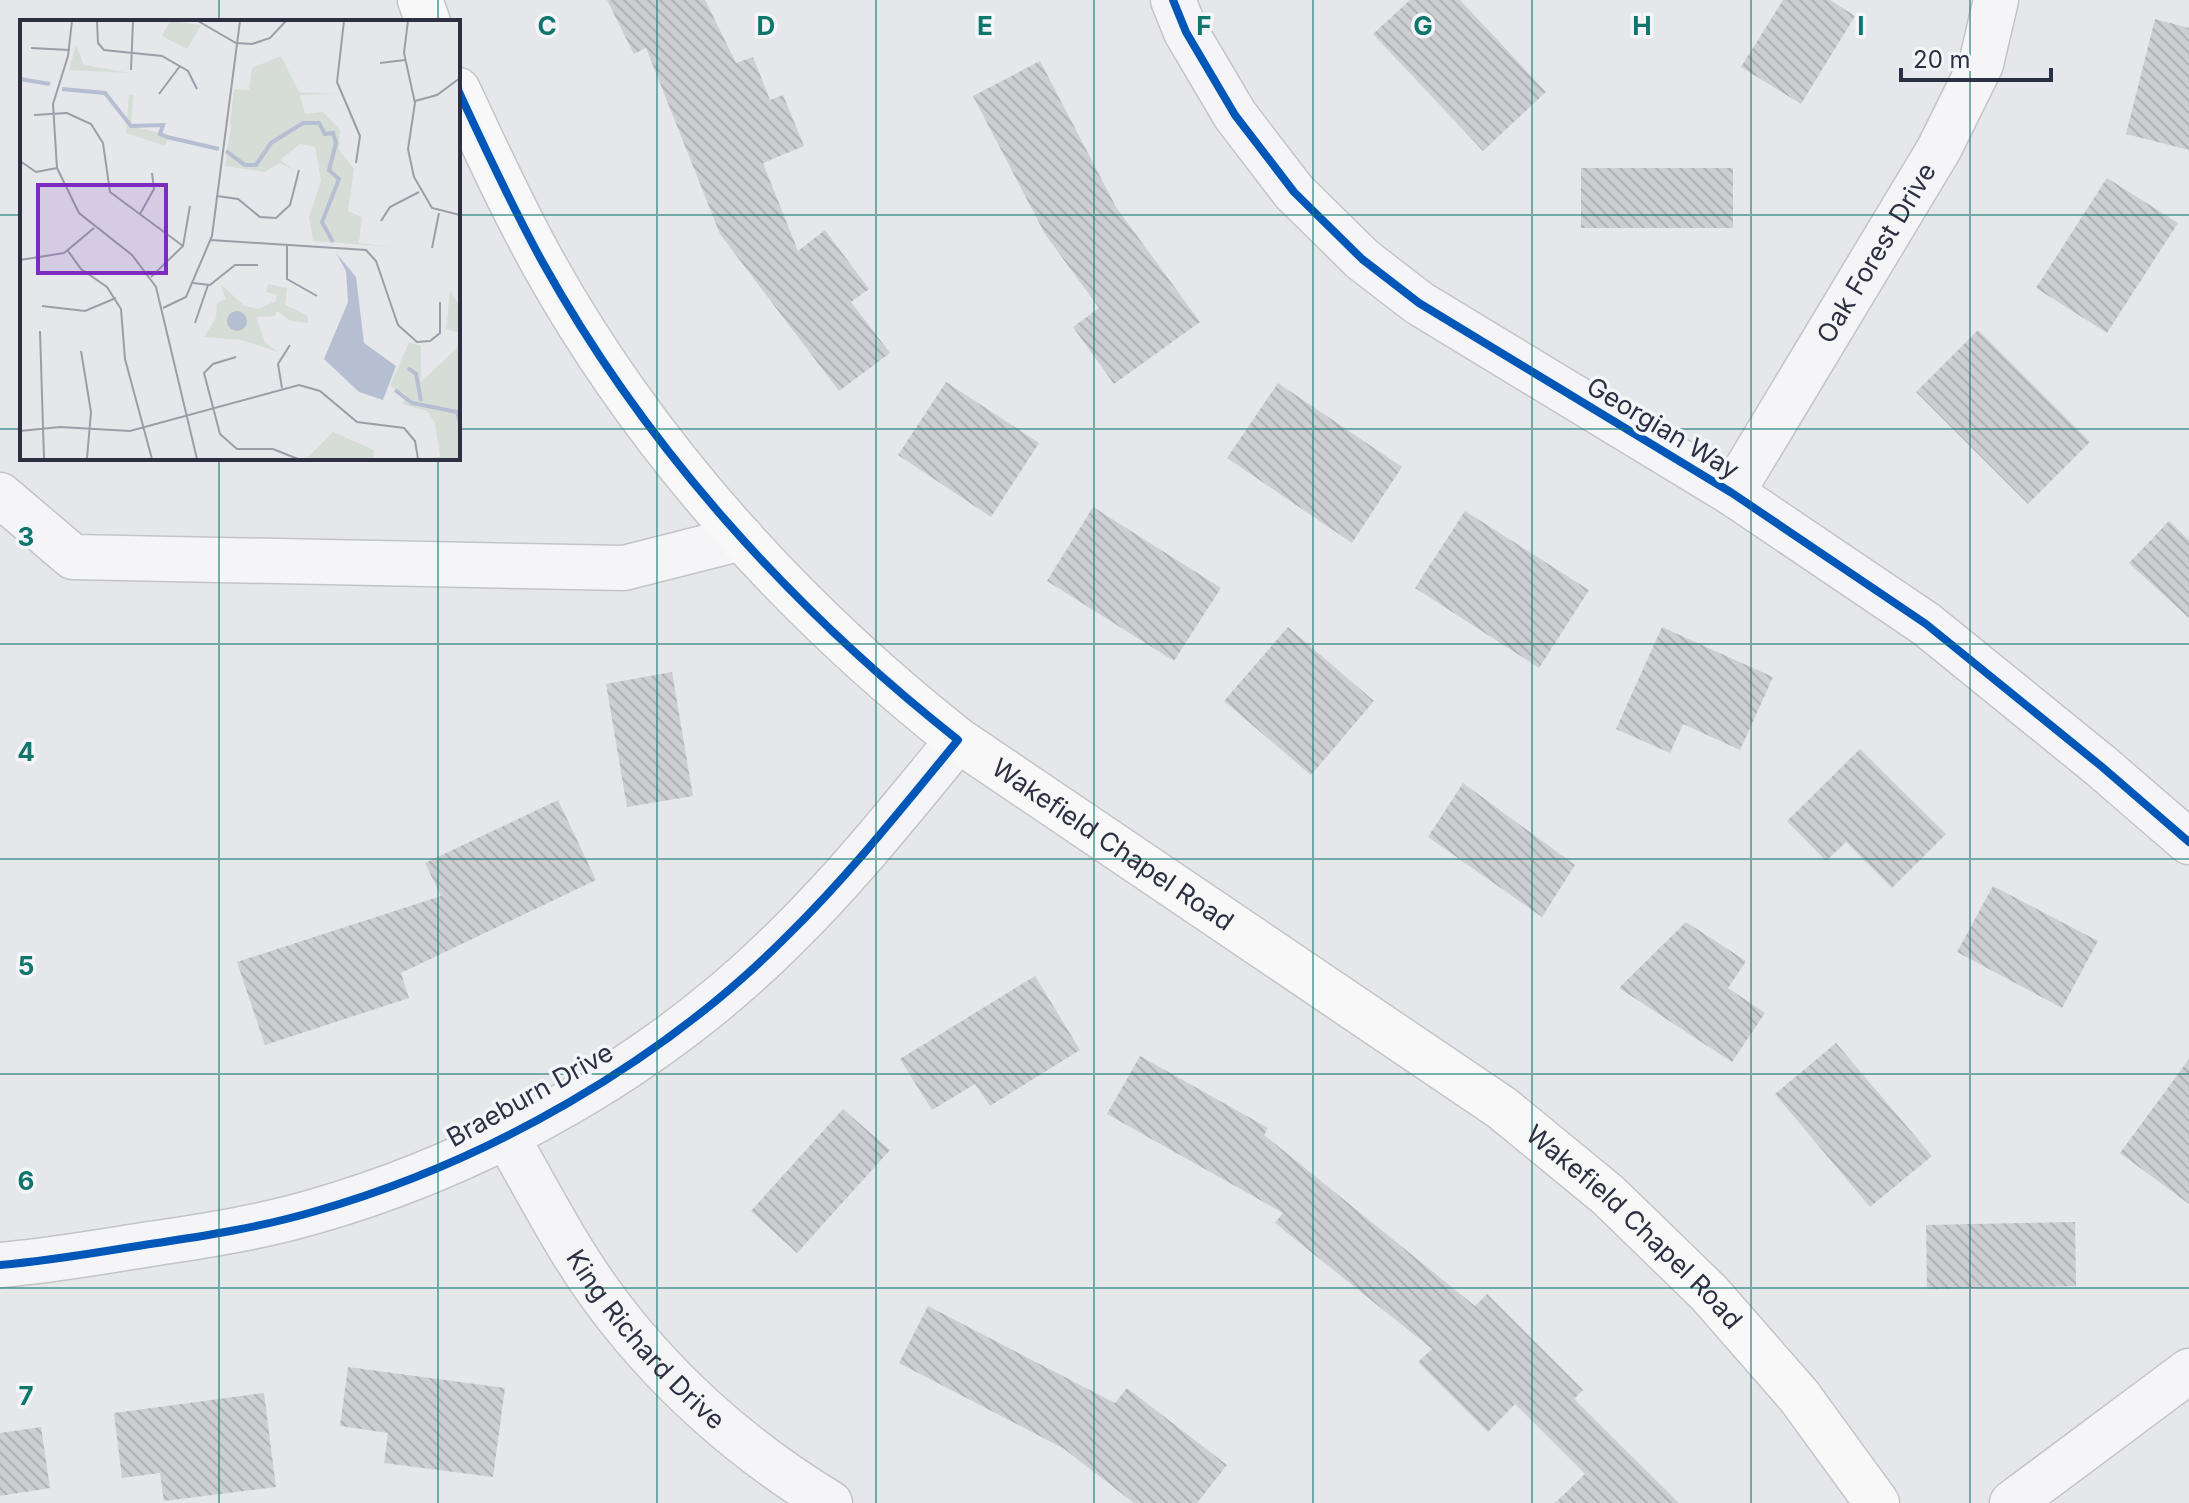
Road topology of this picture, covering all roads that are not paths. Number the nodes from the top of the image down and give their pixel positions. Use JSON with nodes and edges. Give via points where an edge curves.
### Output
{"nodes":[{"id":1,"x":420,"y":0,"type":"edge"},
{"id":2,"x":1173,"y":0,"type":"edge"},
{"id":3,"x":1996,"y":0,"type":"edge"},
{"id":4,"x":427,"y":20,"type":"edge"},
{"id":5,"x":460,"y":94,"type":"edge"},
{"id":6,"x":1732,"y":493,"type":"junction"},
{"id":7,"x":1,"y":494,"type":"edge"},
{"id":8,"x":742,"y":538,"type":"junction"},
{"id":9,"x":958,"y":740,"type":"junction"},
{"id":10,"x":2189,"y":842,"type":"edge"},
{"id":11,"x":506,"y":1136,"type":"junction"},
{"id":12,"x":0,"y":1265,"type":"edge"},
{"id":13,"x":2189,"y":1371,"type":"edge"},
{"id":14,"x":830,"y":1503,"type":"edge"},
{"id":15,"x":1877,"y":1503,"type":"edge"},
{"id":16,"x":2012,"y":1503,"type":"edge"}],
"edges":[{"from":1,"to":4,"type":"main road"},
{"from":2,"to":6,"type":"street","name":"Georgian Way","via":[[1235,115],[1294,192],[1362,259],[1419,303]]},
{"from":3,"to":6,"type":"street","name":"Oak Forest Drive","via":[[1981,64],[1939,149]]},
{"from":5,"to":8,"type":"main road","name":"Wakefield Chapel Road","via":[[545,266],[615,379]]},
{"from":6,"to":10,"type":"street","name":"Georgian Way","via":[[1926,624]]},
{"from":7,"to":8,"type":"street","via":[[73,557],[624,568]]},
{"from":8,"to":9,"type":"main road","name":"Wakefield Chapel Road","via":[[804,605]]},
{"from":9,"to":11,"type":"street","name":"Braeburn Drive","via":[[869,848],[776,947],[702,1012],[608,1079]]},
{"from":9,"to":15,"type":"main road","name":"Wakefield Chapel Road","via":[[1502,1108],[1608,1195],[1739,1327],[1799,1396]]},
{"from":11,"to":12,"type":"street","name":"Braeburn Drive","via":[[433,1170],[316,1211],[206,1236]]},
{"from":11,"to":14,"type":"street","name":"King Richard Drive","via":[[578,1261],[660,1367],[730,1433]]},
{"from":13,"to":16,"type":"street"}]}
